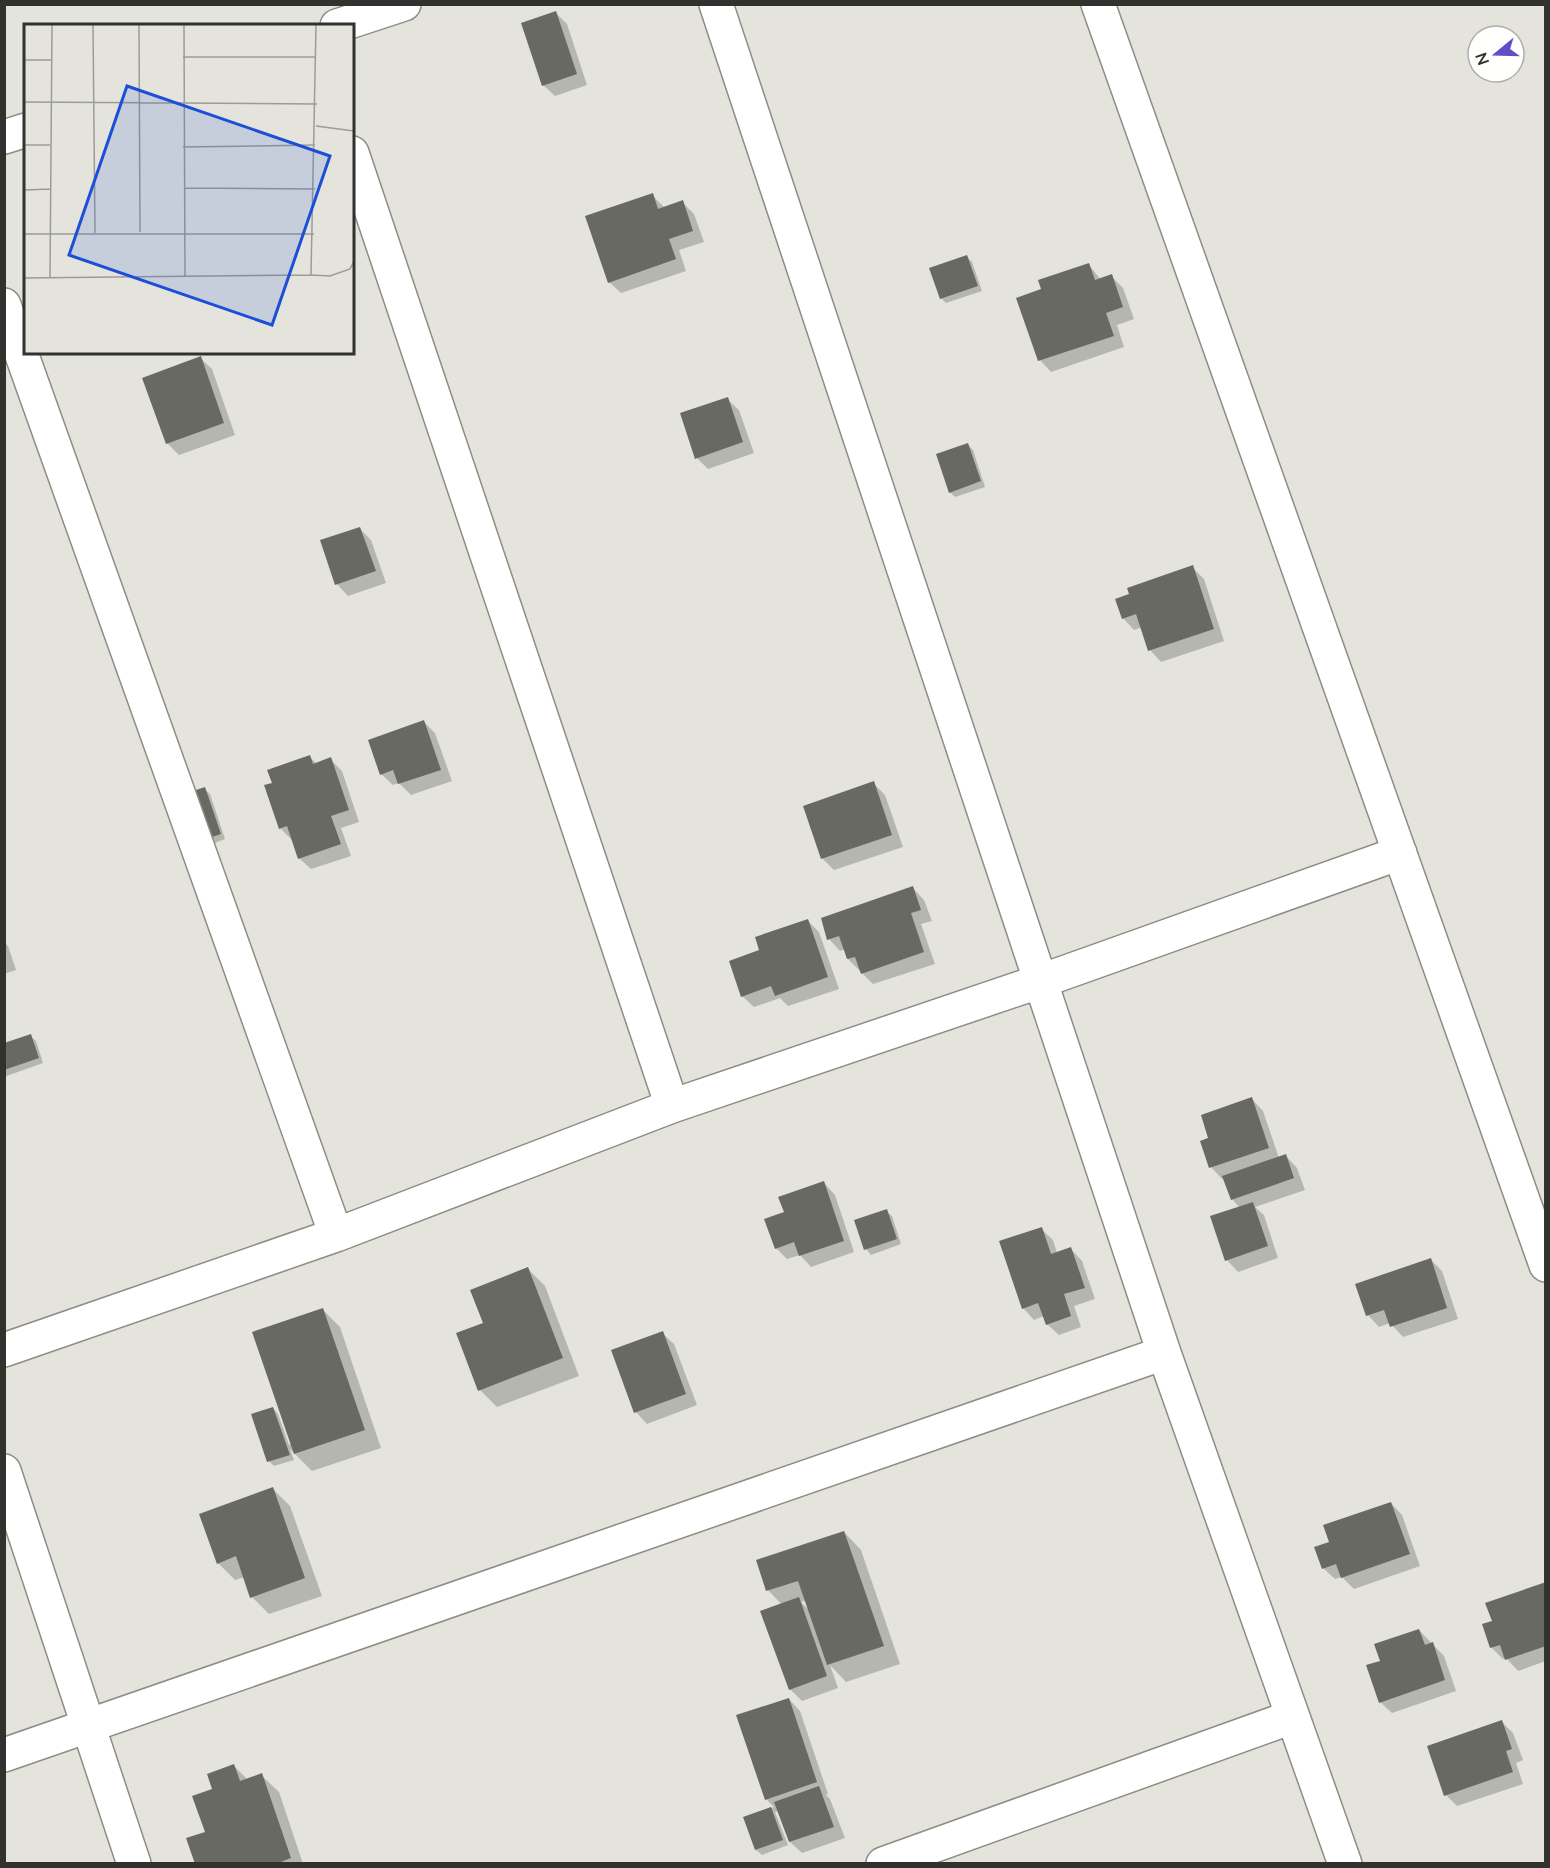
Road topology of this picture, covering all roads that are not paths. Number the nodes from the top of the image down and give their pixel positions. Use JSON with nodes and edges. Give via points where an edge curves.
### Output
{"nodes":[{"id":1,"x":404,"y":4,"type":"edge"},
{"id":2,"x":716,"y":4,"type":"edge"},
{"id":3,"x":1098,"y":4,"type":"edge"},
{"id":4,"x":343,"y":24,"type":"edge"},
{"id":5,"x":24,"y":131,"type":"edge"},
{"id":6,"x":4,"y":137,"type":"edge"},
{"id":7,"x":354,"y":159,"type":"edge"},
{"id":8,"x":4,"y":305,"type":"edge"},
{"id":9,"x":1400,"y":854,"type":"junction"},
{"id":10,"x":1041,"y":981,"type":"junction"},
{"id":11,"x":672,"y":1106,"type":"junction"},
{"id":12,"x":336,"y":1235,"type":"junction"},
{"id":13,"x":1545,"y":1265,"type":"edge"},
{"id":14,"x":4,"y":1350,"type":"edge"},
{"id":15,"x":1164,"y":1353,"type":"junction"},
{"id":16,"x":4,"y":1471,"type":"edge"},
{"id":17,"x":1292,"y":1717,"type":"junction"},
{"id":18,"x":88,"y":1726,"type":"junction"},
{"id":19,"x":4,"y":1755,"type":"edge"},
{"id":20,"x":134,"y":1863,"type":"edge"},
{"id":21,"x":883,"y":1863,"type":"edge"},
{"id":22,"x":1345,"y":1863,"type":"edge"}],
"edges":[{"from":1,"to":4,"type":"street"},
{"from":2,"to":10,"type":"street"},
{"from":3,"to":9,"type":"street"},
{"from":5,"to":6,"type":"street"},
{"from":7,"to":11,"type":"street"},
{"from":8,"to":12,"type":"street"},
{"from":9,"to":10,"type":"street"},
{"from":9,"to":13,"type":"street"},
{"from":10,"to":11,"type":"street"},
{"from":10,"to":15,"type":"street"},
{"from":11,"to":12,"type":"street"},
{"from":12,"to":14,"type":"street"},
{"from":15,"to":17,"type":"street"},
{"from":15,"to":18,"type":"street"},
{"from":16,"to":18,"type":"street"},
{"from":17,"to":21,"type":"street"},
{"from":17,"to":22,"type":"street"},
{"from":18,"to":19,"type":"street"},
{"from":18,"to":20,"type":"street"}]}
